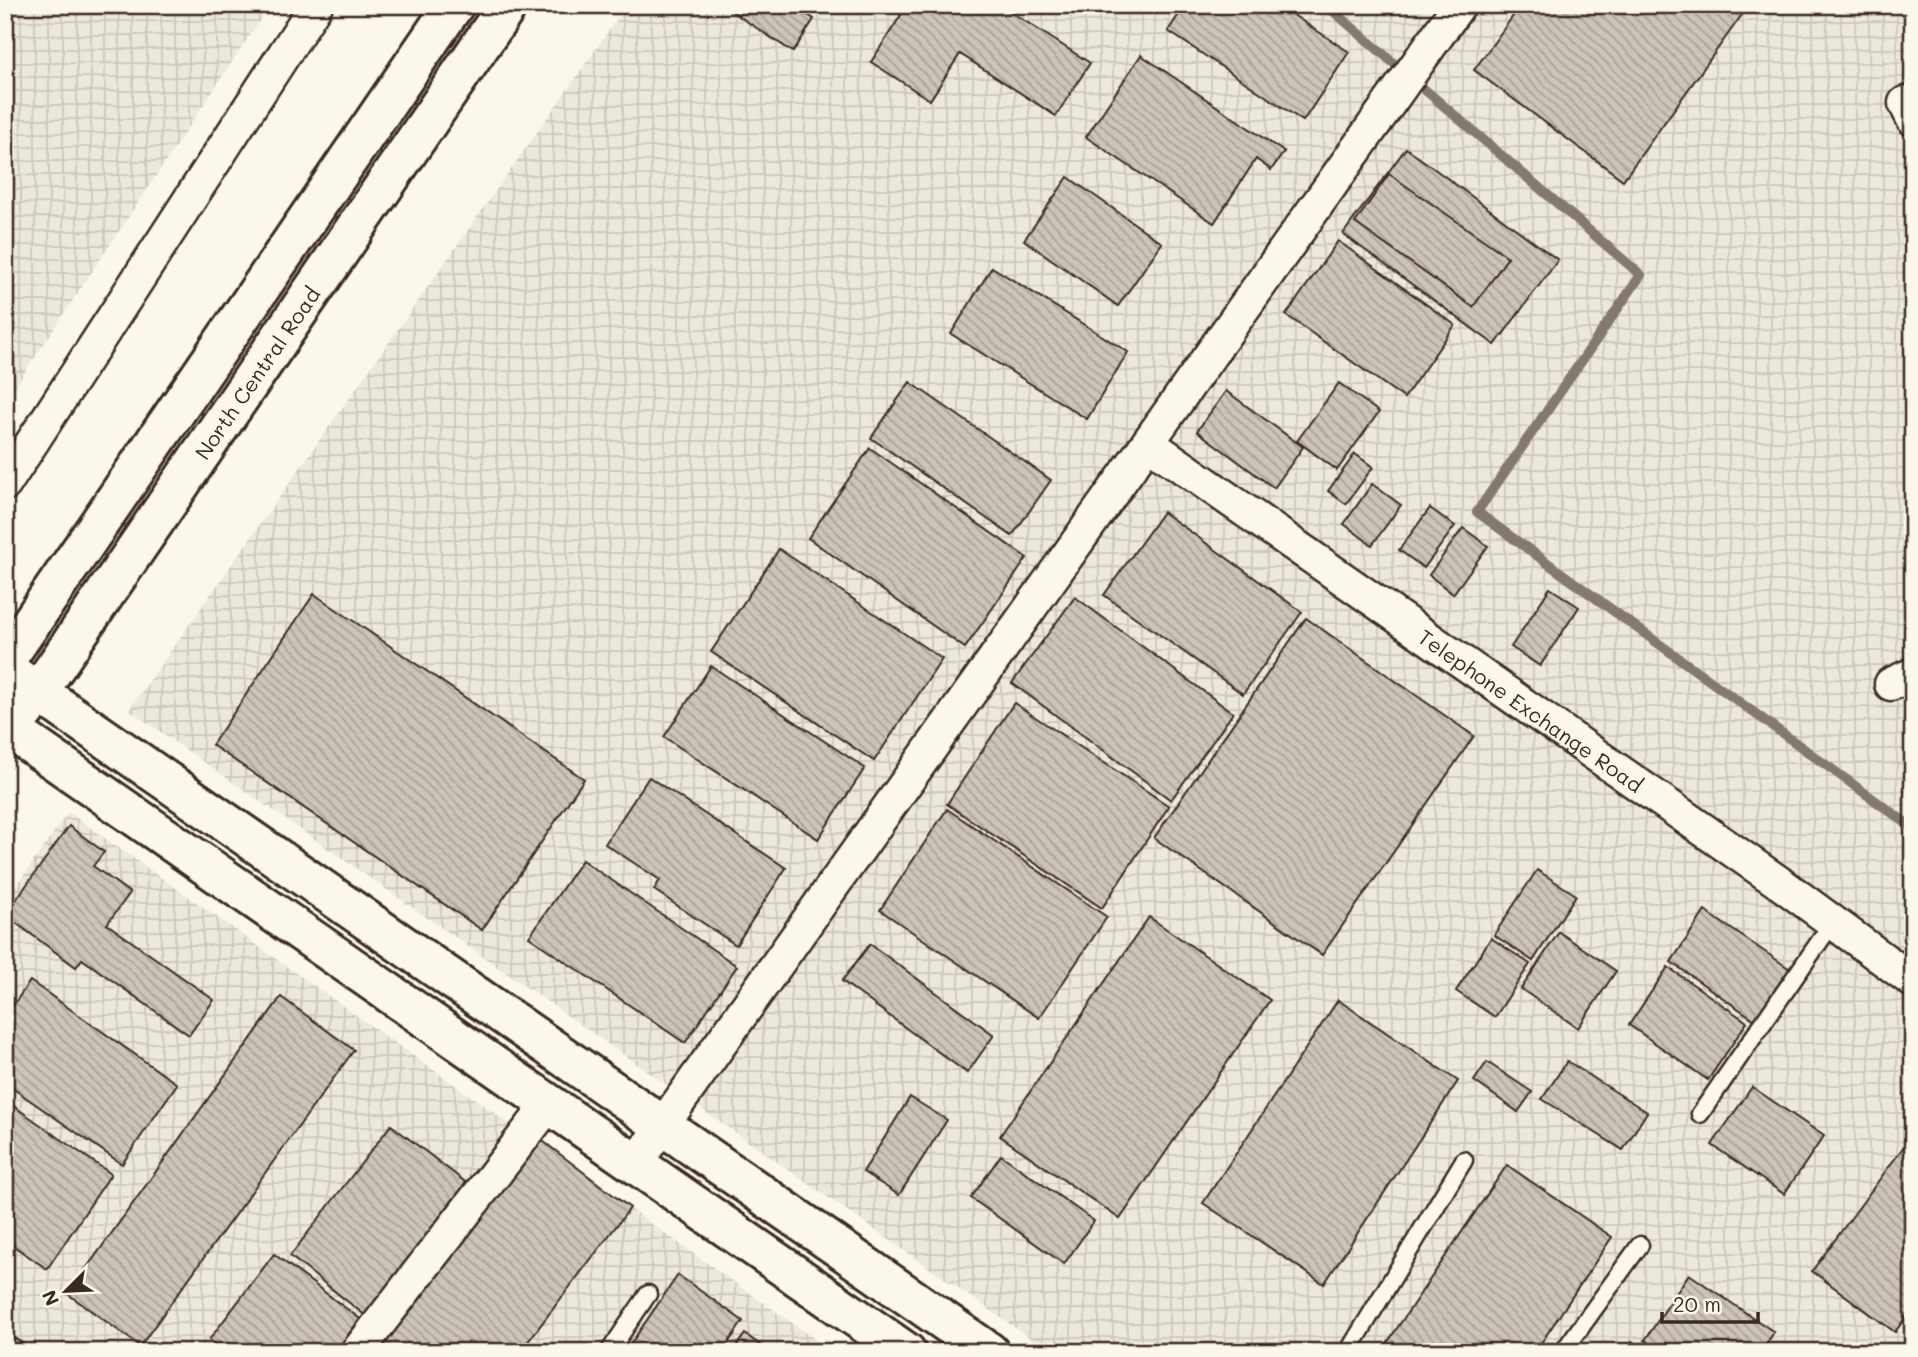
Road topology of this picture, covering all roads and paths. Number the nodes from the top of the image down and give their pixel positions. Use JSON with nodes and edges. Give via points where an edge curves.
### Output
{"nodes":[{"id":1,"x":316,"y":5,"type":"edge"},
{"id":2,"x":454,"y":5,"type":"edge"},
{"id":3,"x":508,"y":5,"type":"edge"},
{"id":4,"x":1459,"y":5,"type":"edge"},
{"id":5,"x":1148,"y":443,"type":"junction"},
{"id":6,"x":5,"y":484,"type":"edge"},
{"id":7,"x":5,"y":661,"type":"edge"},
{"id":8,"x":5,"y":669,"type":"edge"},
{"id":9,"x":38,"y":692,"type":"junction"},
{"id":10,"x":7,"y":733,"type":"edge"},
{"id":11,"x":1833,"y":922,"type":"junction"},
{"id":12,"x":1913,"y":981,"type":"edge"},
{"id":13,"x":549,"y":1104,"type":"junction"},
{"id":14,"x":1700,"y":1114,"type":"dead end"},
{"id":15,"x":663,"y":1125,"type":"junction"},
{"id":16,"x":1464,"y":1160,"type":"dead end"},
{"id":17,"x":635,"y":1164,"type":"junction"},
{"id":18,"x":1640,"y":1245,"type":"dead end"},
{"id":19,"x":648,"y":1294,"type":"dead end"},
{"id":20,"x":357,"y":1352,"type":"edge"},
{"id":21,"x":609,"y":1352,"type":"edge"},
{"id":22,"x":906,"y":1352,"type":"edge"},
{"id":23,"x":989,"y":1352,"type":"edge"},
{"id":24,"x":1348,"y":1352,"type":"edge"},
{"id":25,"x":1563,"y":1352,"type":"edge"}],
"edges":[{"from":1,"to":6,"type":"street"},
{"from":2,"to":7,"type":"street","name":"North Central Road"},
{"from":3,"to":9,"type":"street","name":"North Central Road"},
{"from":4,"to":5,"type":"street"},
{"from":5,"to":11,"type":"street","name":"Telephone Exchange Road"},
{"from":5,"to":15,"type":"street"},
{"from":8,"to":9,"type":"street"},
{"from":9,"to":10,"type":"street","name":"North Central Road"},
{"from":9,"to":15,"type":"street"},
{"from":10,"to":13,"type":"street"},
{"from":11,"to":12,"type":"street","name":"Telephone Exchange Road"},
{"from":11,"to":14,"type":"lane"},
{"from":13,"to":17,"type":"street"},
{"from":13,"to":20,"type":"street"},
{"from":15,"to":17,"type":"street"},
{"from":15,"to":23,"type":"street"},
{"from":16,"to":24,"type":"lane"},
{"from":17,"to":22,"type":"street"},
{"from":18,"to":25,"type":"lane"},
{"from":19,"to":21,"type":"lane"}]}
